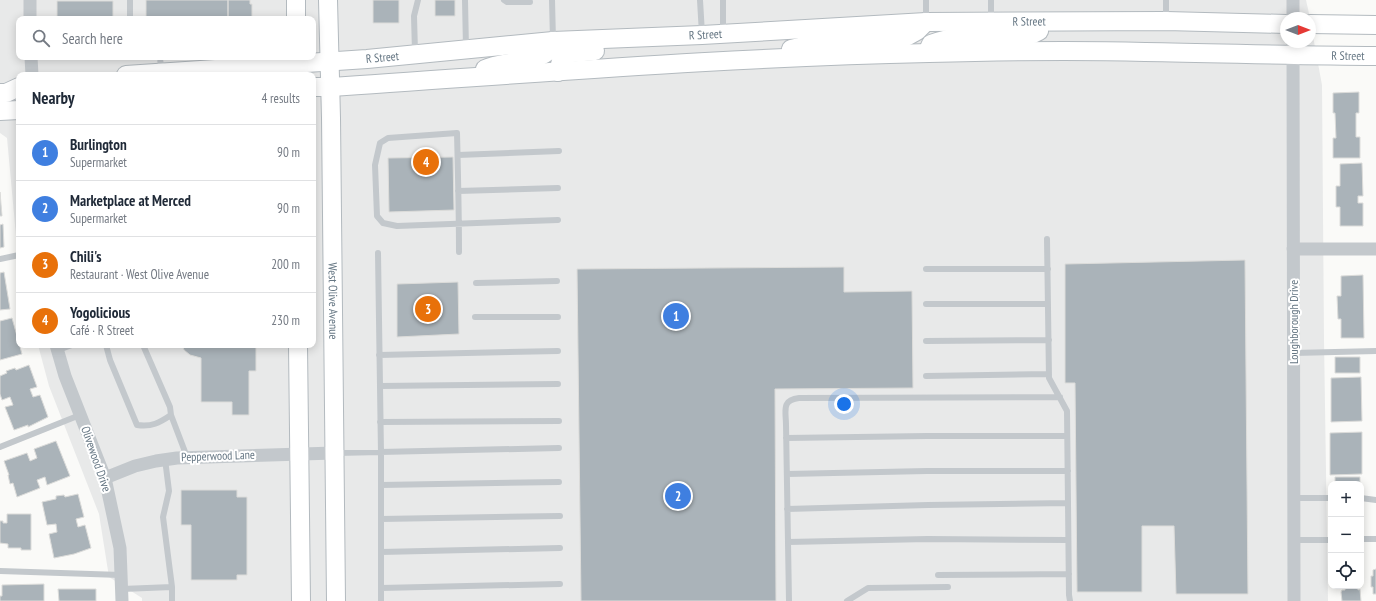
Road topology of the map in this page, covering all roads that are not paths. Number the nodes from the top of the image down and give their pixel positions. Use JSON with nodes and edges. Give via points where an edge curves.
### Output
{"nodes":[{"id":1,"x":30,"y":0,"type":"edge"},
{"id":2,"x":130,"y":0,"type":"edge"},
{"id":3,"x":296,"y":0,"type":"edge"},
{"id":4,"x":328,"y":0,"type":"edge"},
{"id":5,"x":418,"y":0,"type":"edge"},
{"id":6,"x":464,"y":0,"type":"edge"},
{"id":7,"x":504,"y":0,"type":"edge"},
{"id":8,"x":552,"y":0,"type":"edge"},
{"id":9,"x":700,"y":0,"type":"edge"},
{"id":10,"x":723,"y":0,"type":"edge"},
{"id":11,"x":926,"y":0,"type":"edge"},
{"id":12,"x":991,"y":0,"type":"edge"},
{"id":13,"x":1166,"y":0,"type":"edge"},
{"id":14,"x":1293,"y":0,"type":"edge"},
{"id":15,"x":530,"y":2,"type":"dead end"},
{"id":16,"x":1293,"y":12,"type":"edge"},
{"id":17,"x":30,"y":16,"type":"edge"},
{"id":18,"x":130,"y":16,"type":"edge"},
{"id":19,"x":296,"y":16,"type":"edge"},
{"id":20,"x":1166,"y":21,"type":"junction"},
{"id":21,"x":926,"y":22,"type":"junction"},
{"id":22,"x":1280,"y":24,"type":"edge"},
{"id":23,"x":1316,"y":24,"type":"edge"},
{"id":24,"x":1376,"y":25,"type":"edge"},
{"id":25,"x":992,"y":28,"type":"junction"},
{"id":26,"x":723,"y":33,"type":"junction"},
{"id":27,"x":702,"y":35,"type":"junction"},
{"id":28,"x":683,"y":36,"type":"junction"},
{"id":29,"x":553,"y":41,"type":"junction"},
{"id":30,"x":1293,"y":49,"type":"edge"},
{"id":31,"x":466,"y":50,"type":"junction"},
{"id":32,"x":927,"y":53,"type":"junction"},
{"id":33,"x":416,"y":55,"type":"junction"},
{"id":34,"x":1376,"y":56,"type":"edge"},
{"id":35,"x":780,"y":58,"type":"junction"},
{"id":36,"x":31,"y":60,"type":"edge"},
{"id":37,"x":329,"y":62,"type":"junction"},
{"id":38,"x":160,"y":65,"type":"edge"},
{"id":39,"x":296,"y":65,"type":"edge"},
{"id":40,"x":32,"y":72,"type":"edge"},
{"id":41,"x":136,"y":72,"type":"edge"},
{"id":42,"x":558,"y":72,"type":"junction"},
{"id":43,"x":475,"y":77,"type":"junction"},
{"id":44,"x":16,"y":80,"type":"edge"},
{"id":45,"x":0,"y":82,"type":"edge"},
{"id":46,"x":322,"y":87,"type":"edge"},
{"id":47,"x":16,"y":88,"type":"edge"},
{"id":48,"x":0,"y":93,"type":"edge"},
{"id":49,"x":16,"y":110,"type":"edge"},
{"id":50,"x":0,"y":111,"type":"edge"},
{"id":51,"x":559,"y":151,"type":"dead end"},
{"id":52,"x":458,"y":155,"type":"junction"},
{"id":53,"x":558,"y":188,"type":"dead end"},
{"id":54,"x":458,"y":192,"type":"junction"},
{"id":55,"x":558,"y":220,"type":"dead end"},
{"id":56,"x":459,"y":224,"type":"junction"},
{"id":57,"x":1047,"y":239,"type":"dead end"},
{"id":58,"x":1293,"y":248,"type":"junction"},
{"id":59,"x":1376,"y":249,"type":"edge"},
{"id":60,"x":459,"y":252,"type":"dead end"},
{"id":61,"x":378,"y":253,"type":"dead end"},
{"id":62,"x":16,"y":256,"type":"edge"},
{"id":63,"x":0,"y":259,"type":"edge"},
{"id":64,"x":926,"y":270,"type":"dead end"},
{"id":65,"x":1048,"y":270,"type":"junction"},
{"id":66,"x":557,"y":281,"type":"dead end"},
{"id":67,"x":476,"y":283,"type":"dead end"},
{"id":68,"x":926,"y":304,"type":"dead end"},
{"id":69,"x":1048,"y":304,"type":"junction"},
{"id":70,"x":475,"y":317,"type":"dead end"},
{"id":71,"x":558,"y":317,"type":"dead end"},
{"id":72,"x":1049,"y":340,"type":"junction"},
{"id":73,"x":926,"y":341,"type":"dead end"},
{"id":74,"x":57,"y":348,"type":"edge"},
{"id":75,"x":107,"y":348,"type":"edge"},
{"id":76,"x":144,"y":348,"type":"edge"},
{"id":77,"x":298,"y":348,"type":"edge"},
{"id":78,"x":558,"y":351,"type":"dead end"},
{"id":79,"x":1376,"y":351,"type":"edge"},
{"id":80,"x":1294,"y":353,"type":"junction"},
{"id":81,"x":379,"y":355,"type":"junction"},
{"id":82,"x":1049,"y":374,"type":"junction"},
{"id":83,"x":926,"y":376,"type":"dead end"},
{"id":84,"x":558,"y":384,"type":"dead end"},
{"id":85,"x":380,"y":386,"type":"junction"},
{"id":86,"x":1060,"y":397,"type":"junction"},
{"id":87,"x":80,"y":415,"type":"junction"},
{"id":88,"x":171,"y":416,"type":"junction"},
{"id":89,"x":559,"y":421,"type":"dead end"},
{"id":90,"x":380,"y":422,"type":"junction"},
{"id":91,"x":1067,"y":436,"type":"junction"},
{"id":92,"x":786,"y":438,"type":"junction"},
{"id":93,"x":0,"y":447,"type":"edge"},
{"id":94,"x":559,"y":448,"type":"dead end"},
{"id":95,"x":334,"y":453,"type":"junction"},
{"id":96,"x":381,"y":453,"type":"junction"},
{"id":97,"x":299,"y":454,"type":"junction"},
{"id":98,"x":188,"y":457,"type":"junction"},
{"id":99,"x":165,"y":460,"type":"junction"},
{"id":100,"x":1068,"y":471,"type":"junction"},
{"id":101,"x":787,"y":474,"type":"junction"},
{"id":102,"x":105,"y":478,"type":"junction"},
{"id":103,"x":559,"y":482,"type":"dead end"},
{"id":104,"x":381,"y":485,"type":"junction"},
{"id":105,"x":1293,"y":498,"type":"junction"},
{"id":106,"x":1328,"y":498,"type":"edge"},
{"id":107,"x":1364,"y":498,"type":"edge"},
{"id":108,"x":1376,"y":500,"type":"edge"},
{"id":109,"x":1068,"y":503,"type":"junction"},
{"id":110,"x":787,"y":508,"type":"junction"},
{"id":111,"x":560,"y":516,"type":"dead end"},
{"id":112,"x":381,"y":518,"type":"junction"},
{"id":113,"x":1376,"y":539,"type":"edge"},
{"id":114,"x":1068,"y":540,"type":"junction"},
{"id":115,"x":1293,"y":540,"type":"junction"},
{"id":116,"x":1328,"y":540,"type":"edge"},
{"id":117,"x":1364,"y":540,"type":"edge"},
{"id":118,"x":788,"y":542,"type":"junction"},
{"id":119,"x":560,"y":548,"type":"dead end"},
{"id":120,"x":381,"y":552,"type":"junction"},
{"id":121,"x":0,"y":571,"type":"edge"},
{"id":122,"x":1069,"y":574,"type":"junction"},
{"id":123,"x":121,"y":575,"type":"junction"},
{"id":124,"x":938,"y":575,"type":"dead end"},
{"id":125,"x":560,"y":584,"type":"dead end"},
{"id":126,"x":172,"y":587,"type":"junction"},
{"id":127,"x":948,"y":587,"type":"dead end"},
{"id":128,"x":381,"y":588,"type":"junction"},
{"id":129,"x":122,"y":595,"type":"edge"},
{"id":130,"x":172,"y":601,"type":"edge"},
{"id":131,"x":300,"y":601,"type":"edge"},
{"id":132,"x":336,"y":601,"type":"edge"},
{"id":133,"x":381,"y":601,"type":"edge"},
{"id":134,"x":789,"y":601,"type":"edge"},
{"id":135,"x":848,"y":601,"type":"edge"},
{"id":136,"x":1070,"y":601,"type":"edge"},
{"id":137,"x":1294,"y":601,"type":"edge"}],
"edges":[{"from":1,"to":17,"type":"street"},
{"from":2,"to":18,"type":"lane"},
{"from":3,"to":19,"type":"street"},
{"from":4,"to":37,"type":"street","name":"West Olive Avenue"},
{"from":5,"to":33,"type":"lane","via":[[414,16]]},
{"from":6,"to":31,"type":"lane"},
{"from":7,"to":15,"type":"lane"},
{"from":8,"to":29,"type":"lane"},
{"from":9,"to":27,"type":"lane"},
{"from":10,"to":26,"type":"lane"},
{"from":11,"to":21,"type":"lane"},
{"from":12,"to":25,"type":"lane"},
{"from":13,"to":20,"type":"lane"},
{"from":14,"to":16,"type":"street"},
{"from":20,"to":22,"type":"street","name":"R Street"},
{"from":20,"to":25,"type":"street","name":"R Street","via":[[1055,22]]},
{"from":21,"to":25,"type":"street","name":"R Street"},
{"from":21,"to":26,"type":"street","name":"R Street"},
{"from":21,"to":35,"type":"street","via":[[917,31],[897,39],[795,47]]},
{"from":23,"to":24,"type":"street"},
{"from":25,"to":32,"type":"street","via":[[931,44]]},
{"from":26,"to":27,"type":"street","name":"R Street"},
{"from":27,"to":28,"type":"street","name":"R Street"},
{"from":28,"to":29,"type":"street","name":"R Street"},
{"from":28,"to":42,"type":"street","via":[[665,46],[572,53],[562,57]]},
{"from":29,"to":31,"type":"street","name":"R Street"},
{"from":29,"to":43,"type":"street","via":[[548,51],[540,57],[489,67]]},
{"from":30,"to":32,"type":"street","name":"R Street"},
{"from":30,"to":34,"type":"street","name":"R Street"},
{"from":30,"to":58,"type":"street","name":"Loughborough Drive"},
{"from":31,"to":33,"type":"street","name":"R Street"},
{"from":32,"to":35,"type":"street","name":"R Street"},
{"from":33,"to":37,"type":"street","name":"R Street"},
{"from":35,"to":42,"type":"street","name":"R Street"},
{"from":36,"to":40,"type":"street"},
{"from":37,"to":39,"type":"street","name":"R Street"},
{"from":37,"to":46,"type":"street","name":"West Olive Avenue"},
{"from":38,"to":39,"type":"street","name":"R Street"},
{"from":38,"to":41,"type":"street","name":"R Street"},
{"from":42,"to":43,"type":"street","name":"R Street"},
{"from":43,"to":46,"type":"street","name":"R Street"},
{"from":44,"to":45,"type":"street"},
{"from":46,"to":95,"type":"street","name":"West Olive Avenue"},
{"from":47,"to":48,"type":"street"},
{"from":49,"to":50,"type":"street"},
{"from":51,"to":52,"type":"lane"},
{"from":52,"to":54,"type":"lane"},
{"from":52,"to":56,"type":"lane","via":[[457,133],[388,138],[380,143],[375,165],[377,216],[383,223],[397,226]]},
{"from":53,"to":54,"type":"lane"},
{"from":54,"to":56,"type":"lane"},
{"from":55,"to":56,"type":"lane"},
{"from":56,"to":60,"type":"lane"},
{"from":57,"to":65,"type":"lane"},
{"from":58,"to":59,"type":"street"},
{"from":58,"to":80,"type":"street","name":"Loughborough Drive"},
{"from":61,"to":81,"type":"lane"},
{"from":62,"to":63,"type":"lane"},
{"from":64,"to":65,"type":"lane"},
{"from":65,"to":69,"type":"lane"},
{"from":66,"to":67,"type":"lane"},
{"from":68,"to":69,"type":"lane"},
{"from":69,"to":72,"type":"lane"},
{"from":70,"to":71,"type":"lane"},
{"from":72,"to":73,"type":"lane"},
{"from":72,"to":82,"type":"lane"},
{"from":74,"to":87,"type":"street","name":"Olivewood Drive"},
{"from":75,"to":88,"type":"lane","via":[[137,425],[149,426]]},
{"from":76,"to":88,"type":"lane","via":[[170,407]]},
{"from":77,"to":97,"type":"street"},
{"from":78,"to":81,"type":"lane"},
{"from":79,"to":80,"type":"lane"},
{"from":80,"to":105,"type":"street","name":"Loughborough Drive"},
{"from":81,"to":85,"type":"lane"},
{"from":82,"to":83,"type":"lane"},
{"from":82,"to":86,"type":"lane"},
{"from":84,"to":85,"type":"lane"},
{"from":85,"to":90,"type":"lane"},
{"from":86,"to":91,"type":"lane","via":[[1067,411]]},
{"from":86,"to":92,"type":"lane","via":[[793,399],[786,403]]},
{"from":87,"to":93,"type":"lane"},
{"from":87,"to":102,"type":"street","name":"Olivewood Drive"},
{"from":88,"to":98,"type":"lane"},
{"from":89,"to":90,"type":"lane"},
{"from":90,"to":96,"type":"lane"},
{"from":91,"to":92,"type":"lane"},
{"from":91,"to":100,"type":"lane"},
{"from":92,"to":101,"type":"lane"},
{"from":94,"to":96,"type":"lane"},
{"from":95,"to":96,"type":"lane"},
{"from":95,"to":97,"type":"street","name":"Pepperwood Lane"},
{"from":95,"to":132,"type":"street","name":"West Olive Avenue"},
{"from":96,"to":104,"type":"lane"},
{"from":97,"to":98,"type":"street","name":"Pepperwood Lane"},
{"from":97,"to":131,"type":"street"},
{"from":98,"to":99,"type":"street","name":"Pepperwood Lane"},
{"from":99,"to":102,"type":"street","name":"Pepperwood Lane","via":[[135,466]]},
{"from":99,"to":126,"type":"lane","via":[[169,491],[163,517]]},
{"from":100,"to":101,"type":"lane"},
{"from":100,"to":109,"type":"lane"},
{"from":101,"to":110,"type":"lane"},
{"from":102,"to":123,"type":"street","name":"Olivewood Drive","via":[[120,548]]},
{"from":103,"to":104,"type":"lane"},
{"from":104,"to":112,"type":"lane"},
{"from":105,"to":106,"type":"lane"},
{"from":105,"to":115,"type":"street","name":"Loughborough Drive"},
{"from":107,"to":108,"type":"lane"},
{"from":109,"to":110,"type":"lane"},
{"from":109,"to":114,"type":"lane"},
{"from":110,"to":118,"type":"lane"},
{"from":111,"to":112,"type":"lane"},
{"from":112,"to":120,"type":"lane"},
{"from":113,"to":117,"type":"lane"},
{"from":114,"to":118,"type":"lane"},
{"from":114,"to":122,"type":"lane"},
{"from":115,"to":116,"type":"lane"},
{"from":115,"to":137,"type":"street","name":"Loughborough Drive"},
{"from":118,"to":134,"type":"lane"},
{"from":119,"to":120,"type":"lane"},
{"from":120,"to":128,"type":"lane"},
{"from":121,"to":123,"type":"lane"},
{"from":122,"to":124,"type":"lane"},
{"from":122,"to":136,"type":"lane"},
{"from":123,"to":129,"type":"street","name":"Olivewood Drive"},
{"from":125,"to":128,"type":"lane"},
{"from":126,"to":129,"type":"lane"},
{"from":126,"to":130,"type":"lane"},
{"from":127,"to":135,"type":"lane","via":[[868,588]]},
{"from":128,"to":133,"type":"lane"}]}
